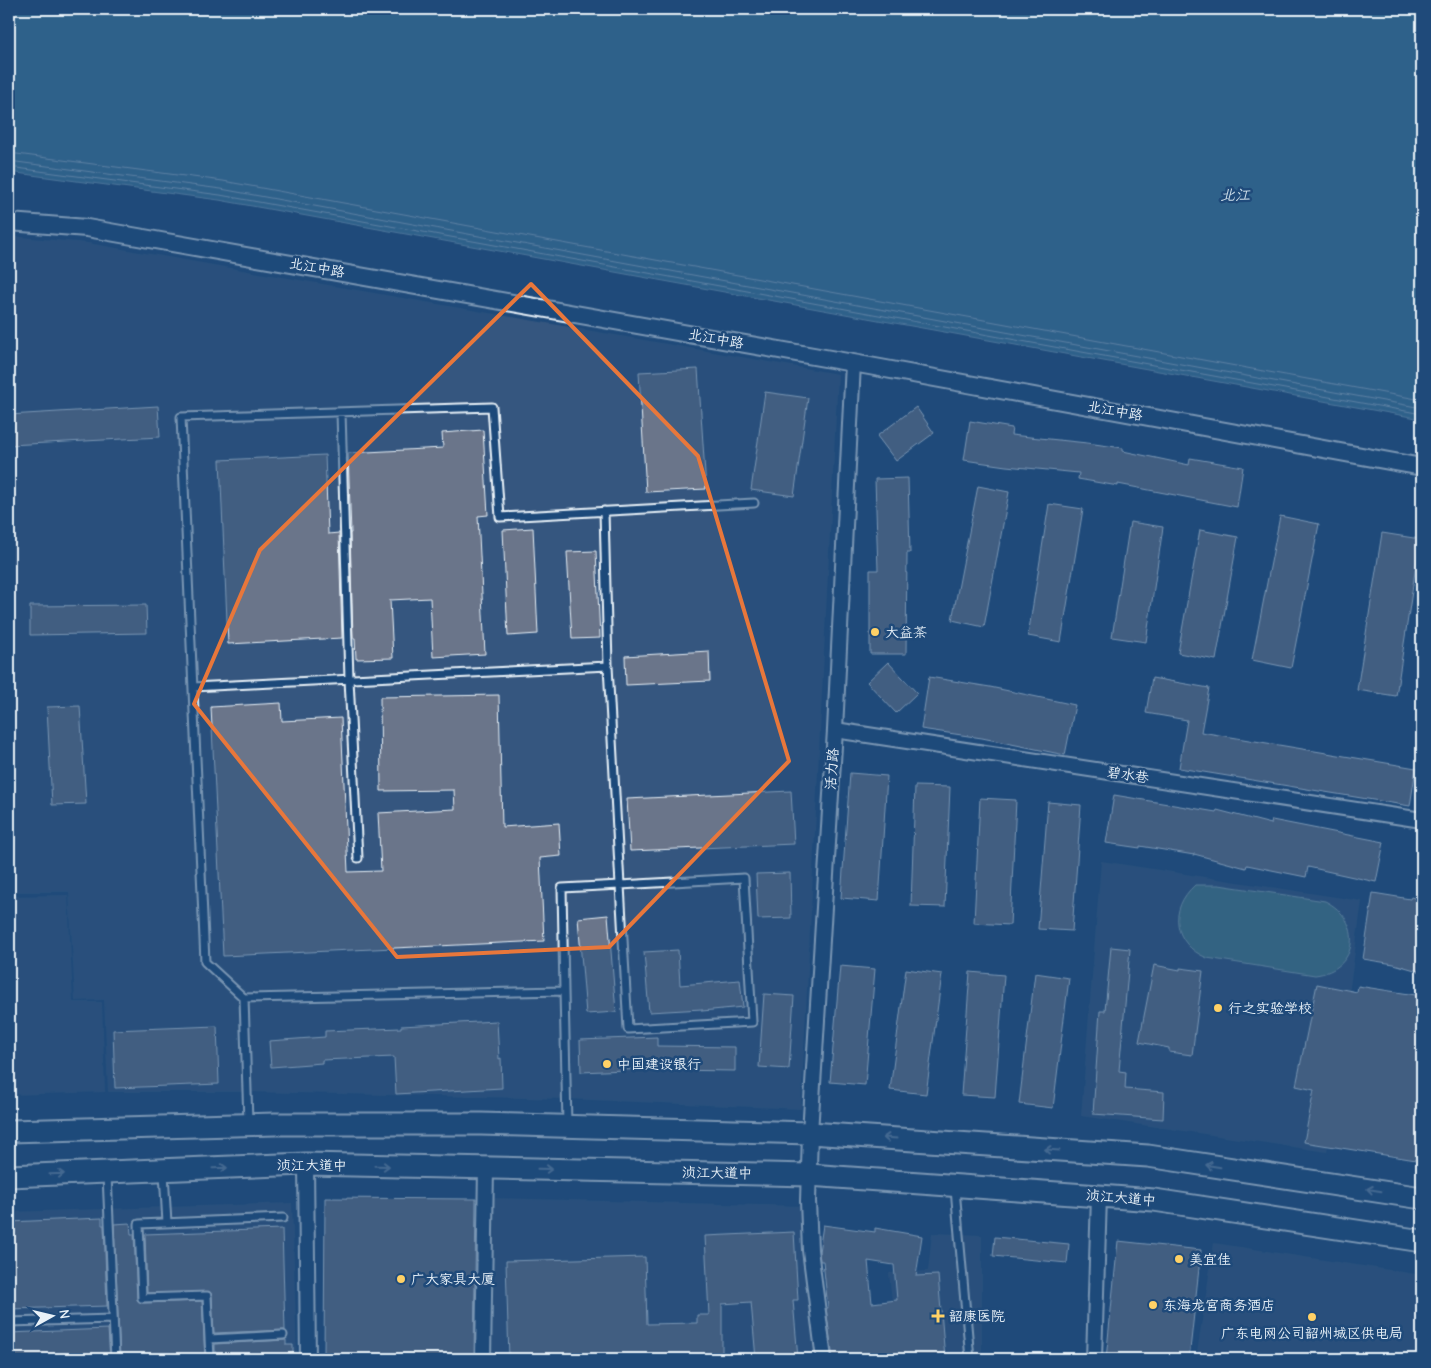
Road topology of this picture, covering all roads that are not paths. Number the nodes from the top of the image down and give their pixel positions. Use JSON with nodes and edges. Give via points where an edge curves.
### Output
{"nodes":[{"id":1,"x":9,"y":222,"type":"edge"},
{"id":2,"x":853,"y":363,"type":"junction"},
{"id":3,"x":341,"y":412,"type":"junction"},
{"id":4,"x":1422,"y":467,"type":"edge"},
{"id":5,"x":754,"y":503,"type":"dead end"},
{"id":6,"x":604,"y":511,"type":"junction"},
{"id":7,"x":608,"y":666,"type":"junction"},
{"id":8,"x":349,"y":679,"type":"junction"},
{"id":9,"x":193,"y":687,"type":"junction"},
{"id":10,"x":835,"y":730,"type":"junction"},
{"id":11,"x":1422,"y":820,"type":"edge"},
{"id":12,"x":358,"y":858,"type":"dead end"},
{"id":13,"x":620,"y":885,"type":"junction"},
{"id":14,"x":564,"y":991,"type":"junction"},
{"id":15,"x":244,"y":998,"type":"junction"},
{"id":16,"x":248,"y":1125,"type":"junction"},
{"id":17,"x":568,"y":1126,"type":"junction"},
{"id":18,"x":9,"y":1131,"type":"edge"},
{"id":19,"x":810,"y":1133,"type":"junction"},
{"id":20,"x":306,"y":1164,"type":"junction"},
{"id":21,"x":486,"y":1168,"type":"junction"},
{"id":22,"x":164,"y":1170,"type":"junction"},
{"id":23,"x":107,"y":1172,"type":"junction"},
{"id":24,"x":809,"y":1175,"type":"junction"},
{"id":25,"x":9,"y":1176,"type":"edge"},
{"id":26,"x":955,"y":1186,"type":"junction"},
{"id":27,"x":1099,"y":1196,"type":"junction"},
{"id":28,"x":1422,"y":1198,"type":"edge"},
{"id":29,"x":282,"y":1218,"type":"dead end"},
{"id":30,"x":167,"y":1223,"type":"junction"},
{"id":31,"x":1422,"y":1241,"type":"edge"},
{"id":32,"x":113,"y":1319,"type":"junction"},
{"id":33,"x":9,"y":1322,"type":"edge"},
{"id":34,"x":283,"y":1335,"type":"dead end"},
{"id":35,"x":209,"y":1339,"type":"junction"},
{"id":36,"x":115,"y":1359,"type":"edge"},
{"id":37,"x":210,"y":1359,"type":"edge"},
{"id":38,"x":308,"y":1359,"type":"edge"},
{"id":39,"x":483,"y":1359,"type":"edge"},
{"id":40,"x":824,"y":1359,"type":"edge"},
{"id":41,"x":970,"y":1359,"type":"edge"},
{"id":42,"x":1094,"y":1359,"type":"edge"}],
"edges":[{"from":1,"to":2,"type":"street","name":"北江中路","via":[[87,228]]},
{"from":2,"to":4,"type":"street","name":"北江中路"},
{"from":2,"to":10,"type":"street","name":"活力路"},
{"from":3,"to":6,"type":"lane","via":[[492,407],[500,517]]},
{"from":3,"to":8,"type":"lane"},
{"from":3,"to":9,"type":"lane","via":[[181,416]]},
{"from":5,"to":6,"type":"lane"},
{"from":6,"to":7,"type":"lane"},
{"from":7,"to":8,"type":"lane"},
{"from":7,"to":13,"type":"lane"},
{"from":8,"to":9,"type":"lane"},
{"from":8,"to":12,"type":"lane"},
{"from":9,"to":15,"type":"lane","via":[[205,962]]},
{"from":10,"to":11,"type":"street","name":"碧水巷"},
{"from":10,"to":19,"type":"street","name":"活力路"},
{"from":13,"to":13,"type":"lane","via":[[744,878],[752,1022],[628,1029]]},
{"from":13,"to":14,"type":"lane","via":[[562,888]]},
{"from":14,"to":15,"type":"lane"},
{"from":14,"to":17,"type":"lane"},
{"from":15,"to":16,"type":"lane"},
{"from":16,"to":17,"type":"main road"},
{"from":16,"to":18,"type":"main road"},
{"from":17,"to":19,"type":"main road"},
{"from":19,"to":24,"type":"street","name":"活力路"},
{"from":28,"to":19,"type":"main road","one_way":true,"via":[[1148,1156]]},
{"from":20,"to":21,"type":"main road","name":"浈江大道中","one_way":true},
{"from":22,"to":20,"type":"main road","name":"浈江大道中","one_way":true},
{"from":20,"to":38,"type":"street"},
{"from":21,"to":24,"type":"main road","name":"浈江大道中","one_way":true},
{"from":21,"to":39,"type":"street"},
{"from":22,"to":23,"type":"main road","name":"浈江大道中"},
{"from":22,"to":30,"type":"lane"},
{"from":25,"to":23,"type":"main road","name":"浈江大道中","one_way":true},
{"from":23,"to":32,"type":"lane"},
{"from":24,"to":26,"type":"main road","name":"浈江大道中"},
{"from":24,"to":40,"type":"street","name":"活力路","via":[[810,1250]]},
{"from":26,"to":27,"type":"main road","name":"浈江大道中"},
{"from":26,"to":41,"type":"lane"},
{"from":27,"to":31,"type":"main road","name":"浈江大道中","via":[[1154,1200]]},
{"from":27,"to":42,"type":"street"},
{"from":29,"to":30,"type":"lane"},
{"from":30,"to":35,"type":"lane","via":[[138,1224],[142,1298],[207,1296]]},
{"from":32,"to":33,"type":"lane"},
{"from":32,"to":36,"type":"lane"},
{"from":34,"to":35,"type":"lane"},
{"from":35,"to":37,"type":"lane"}]}
